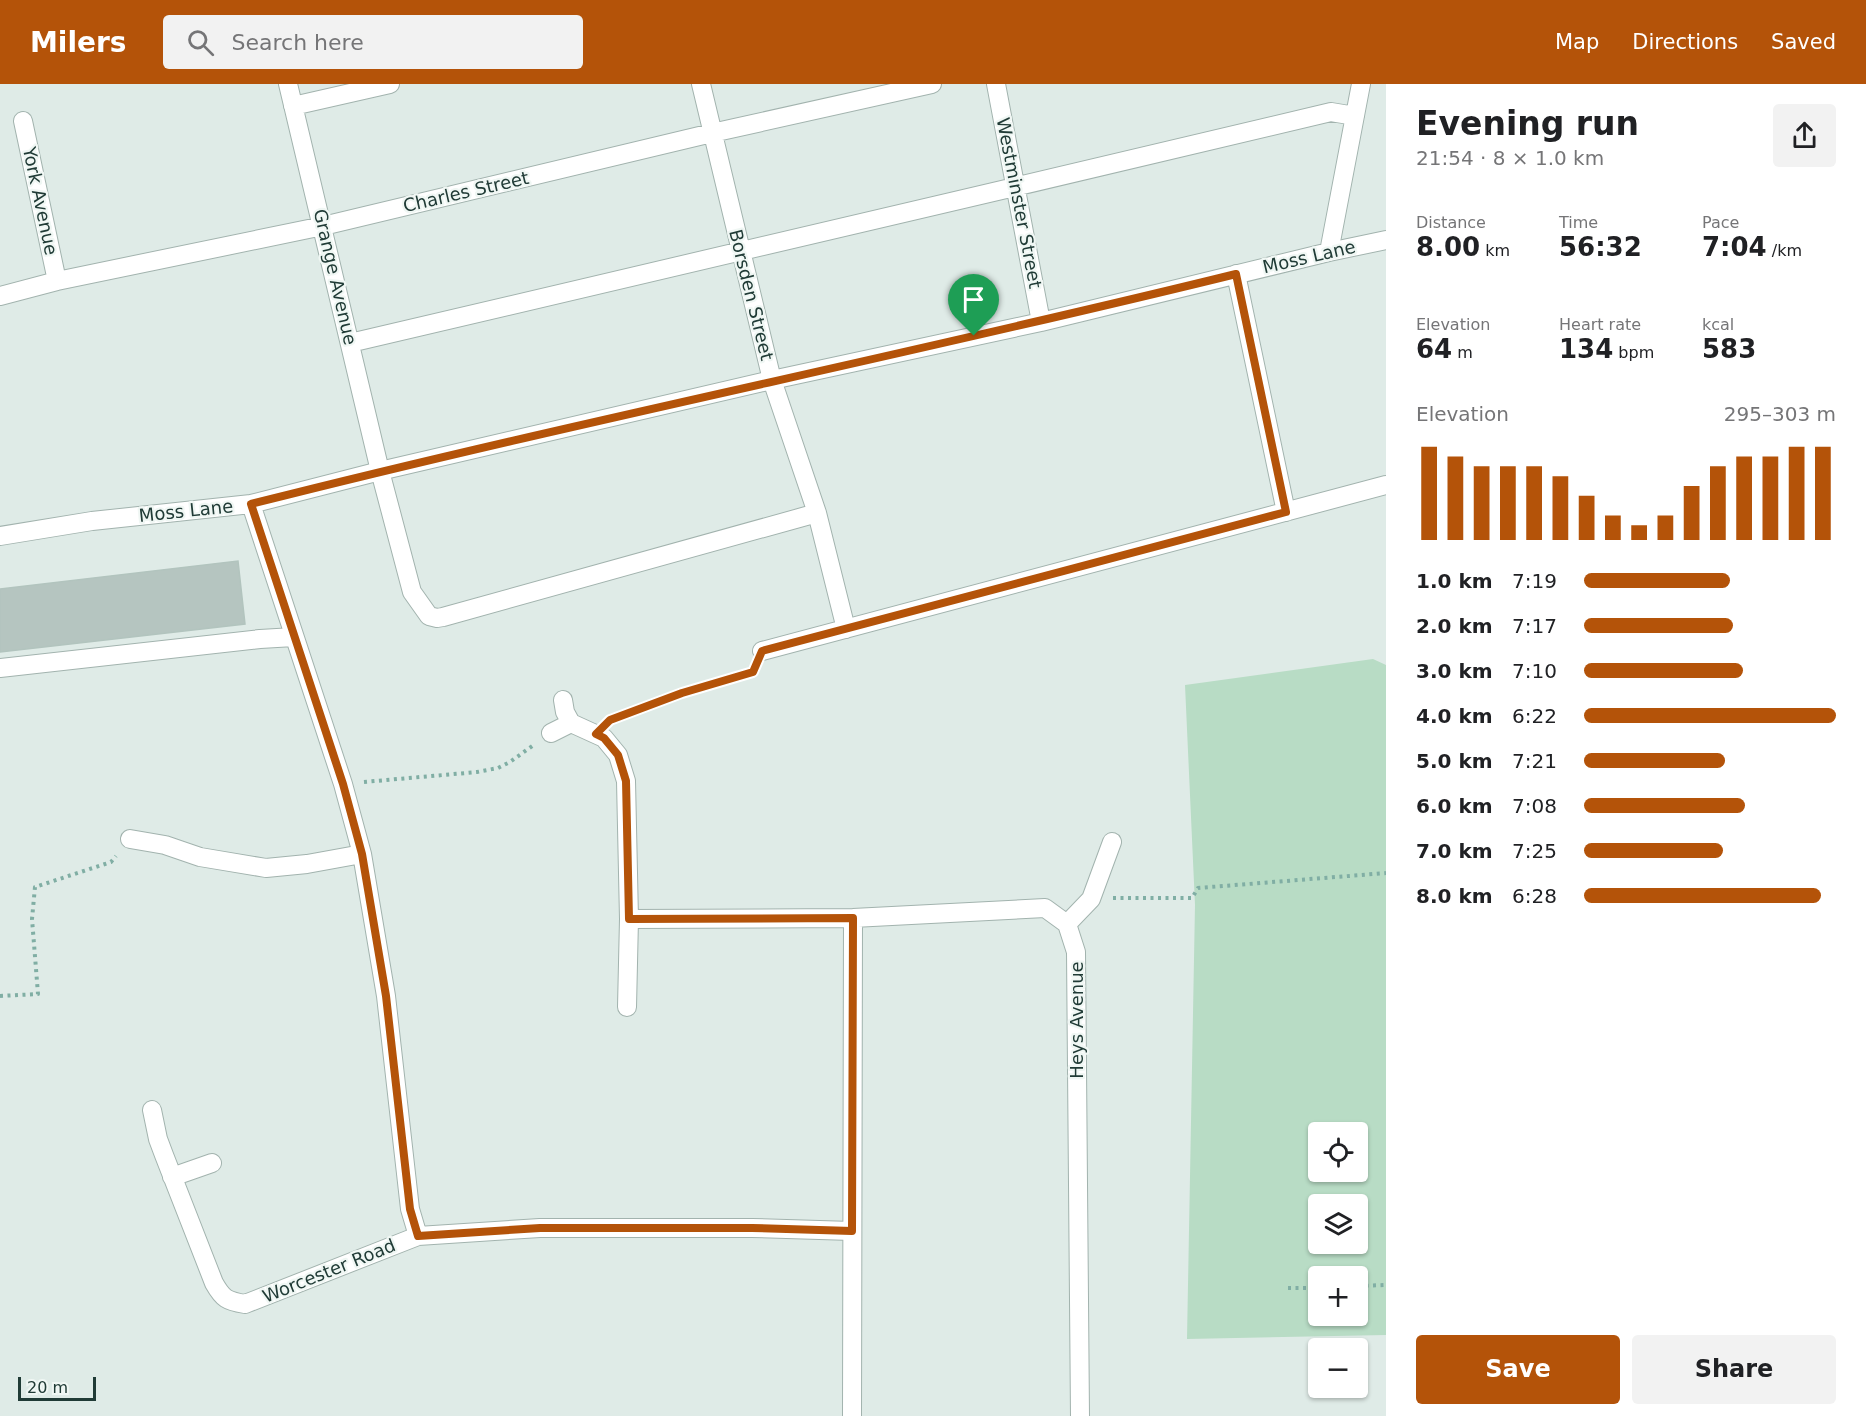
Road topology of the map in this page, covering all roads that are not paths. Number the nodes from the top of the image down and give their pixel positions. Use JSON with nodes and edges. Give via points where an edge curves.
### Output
{"nodes":[{"id":1,"x":288,"y":84,"type":"edge"},
{"id":2,"x":390,"y":84,"type":"edge"},
{"id":3,"x":700,"y":84,"type":"edge"},
{"id":4,"x":932,"y":84,"type":"edge"},
{"id":5,"x":996,"y":84,"type":"edge"},
{"id":6,"x":1361,"y":84,"type":"edge"},
{"id":7,"x":293,"y":106,"type":"junction"},
{"id":8,"x":1355,"y":116,"type":"junction"},
{"id":9,"x":23,"y":121,"type":"dead end"},
{"id":10,"x":712,"y":133,"type":"junction"},
{"id":11,"x":1015,"y":187,"type":"junction"},
{"id":12,"x":323,"y":226,"type":"junction"},
{"id":13,"x":1386,"y":240,"type":"edge"},
{"id":14,"x":741,"y":251,"type":"junction"},
{"id":15,"x":1329,"y":252,"type":"junction"},
{"id":16,"x":1236,"y":274,"type":"junction"},
{"id":17,"x":57,"y":280,"type":"junction"},
{"id":18,"x":0,"y":296,"type":"edge"},
{"id":19,"x":1041,"y":322,"type":"junction"},
{"id":20,"x":350,"y":343,"type":"junction"},
{"id":21,"x":772,"y":380,"type":"junction"},
{"id":22,"x":380,"y":471,"type":"junction"},
{"id":23,"x":1386,"y":485,"type":"edge"},
{"id":24,"x":251,"y":504,"type":"junction"},
{"id":25,"x":1286,"y":512,"type":"junction"},
{"id":26,"x":818,"y":513,"type":"junction"},
{"id":27,"x":0,"y":536,"type":"edge"},
{"id":28,"x":846,"y":629,"type":"junction"},
{"id":29,"x":294,"y":637,"type":"junction"},
{"id":30,"x":762,"y":651,"type":"road end"},
{"id":31,"x":0,"y":668,"type":"edge"},
{"id":32,"x":563,"y":700,"type":"dead end"},
{"id":33,"x":571,"y":723,"type":"junction"},
{"id":34,"x":551,"y":733,"type":"road end"},
{"id":35,"x":130,"y":839,"type":"road end"},
{"id":36,"x":1112,"y":842,"type":"dead end"},
{"id":37,"x":362,"y":854,"type":"junction"},
{"id":38,"x":853,"y":918,"type":"junction"},
{"id":39,"x":629,"y":919,"type":"junction"},
{"id":40,"x":1067,"y":924,"type":"junction"},
{"id":41,"x":627,"y":1007,"type":"dead end"},
{"id":42,"x":152,"y":1110,"type":"dead end"},
{"id":43,"x":212,"y":1163,"type":"dead end"},
{"id":44,"x":172,"y":1177,"type":"junction"},
{"id":45,"x":852,"y":1231,"type":"junction"},
{"id":46,"x":418,"y":1236,"type":"junction"},
{"id":47,"x":852,"y":1416,"type":"edge"},
{"id":48,"x":1080,"y":1416,"type":"edge"}],
"edges":[{"from":1,"to":7,"type":"street","name":"Grange Avenue"},
{"from":2,"to":7,"type":"street"},
{"from":3,"to":10,"type":"street","name":"Borsden Street"},
{"from":4,"to":10,"type":"street","name":"Charles Street"},
{"from":5,"to":11,"type":"street","name":"Westminster Street"},
{"from":6,"to":8,"type":"street"},
{"from":7,"to":12,"type":"street","name":"Grange Avenue"},
{"from":8,"to":11,"type":"street","via":[[1331,112]]},
{"from":8,"to":15,"type":"street"},
{"from":9,"to":17,"type":"street","name":"York Avenue"},
{"from":10,"to":12,"type":"street","name":"Charles Street"},
{"from":10,"to":14,"type":"street","name":"Borsden Street"},
{"from":11,"to":14,"type":"street"},
{"from":11,"to":19,"type":"street","name":"Westminster Street"},
{"from":12,"to":17,"type":"street","name":"Charles Street"},
{"from":12,"to":20,"type":"street","name":"Grange Avenue"},
{"from":13,"to":15,"type":"street","name":"Moss Lane"},
{"from":14,"to":20,"type":"street"},
{"from":14,"to":21,"type":"street","name":"Borsden Street"},
{"from":15,"to":16,"type":"street","name":"Moss Lane"},
{"from":16,"to":19,"type":"street","name":"Moss Lane"},
{"from":16,"to":25,"type":"street"},
{"from":17,"to":18,"type":"street","name":"Charles Street"},
{"from":19,"to":21,"type":"street","name":"Moss Lane"},
{"from":20,"to":22,"type":"street","name":"Grange Avenue"},
{"from":21,"to":22,"type":"street","name":"Moss Lane"},
{"from":21,"to":26,"type":"street","name":"Borsden Street"},
{"from":22,"to":24,"type":"street","name":"Moss Lane"},
{"from":22,"to":26,"type":"street","name":"Grange Avenue","via":[[412,592],[429,616],[437,618]]},
{"from":23,"to":25,"type":"street"},
{"from":24,"to":27,"type":"street","name":"Moss Lane","via":[[92,521]]},
{"from":24,"to":29,"type":"street"},
{"from":25,"to":28,"type":"street"},
{"from":26,"to":28,"type":"street","name":"Borsden Street"},
{"from":28,"to":30,"type":"street"},
{"from":29,"to":31,"type":"street"},
{"from":29,"to":37,"type":"street"},
{"from":32,"to":33,"type":"street"},
{"from":33,"to":34,"type":"street"},
{"from":33,"to":39,"type":"street","via":[[604,738],[618,755],[626,781]]},
{"from":35,"to":37,"type":"street","via":[[200,857],[266,868]]},
{"from":36,"to":40,"type":"street","via":[[1091,899]]},
{"from":37,"to":46,"type":"street","via":[[386,996],[410,1209]]},
{"from":38,"to":39,"type":"street"},
{"from":38,"to":40,"type":"street","via":[[1045,908]]},
{"from":38,"to":45,"type":"street"},
{"from":39,"to":41,"type":"street"},
{"from":40,"to":48,"type":"street","name":"Heys Avenue","via":[[1076,952]]},
{"from":42,"to":44,"type":"street","name":"Worcester Road"},
{"from":43,"to":44,"type":"street"},
{"from":44,"to":46,"type":"street","name":"Worcester Road","via":[[214,1283],[230,1302],[245,1304]]},
{"from":45,"to":46,"type":"street","name":"Worcester Road","via":[[540,1228]]},
{"from":45,"to":47,"type":"street"}]}
